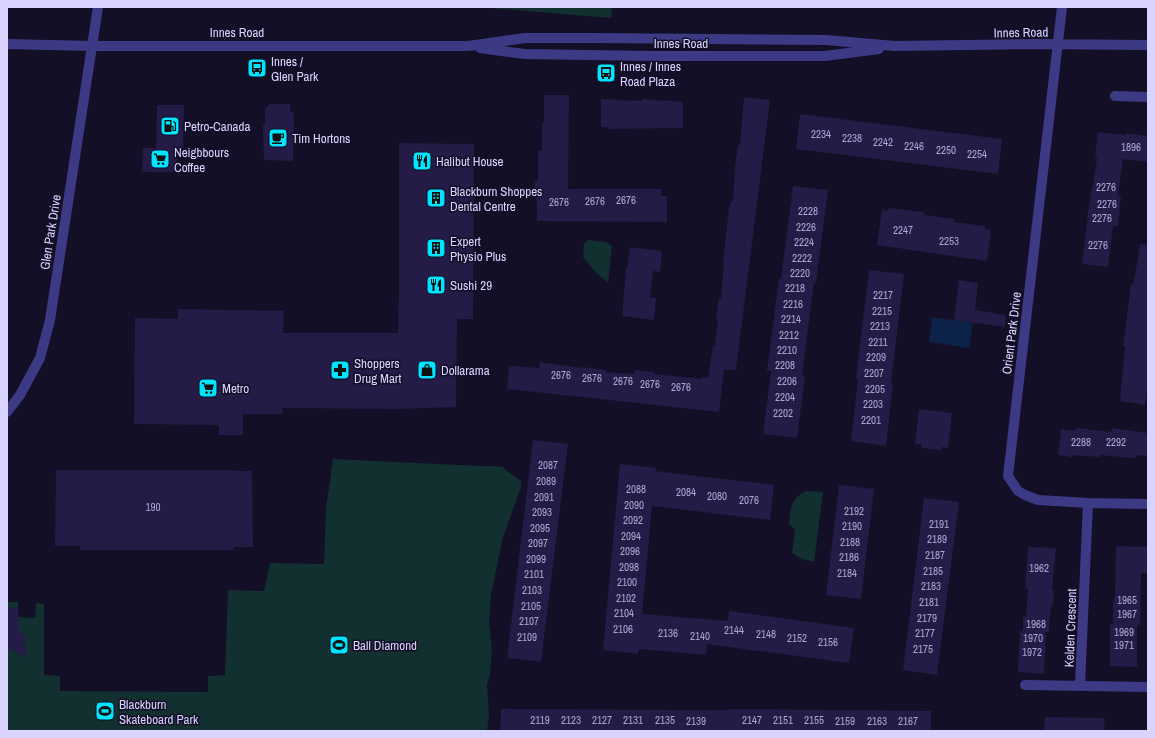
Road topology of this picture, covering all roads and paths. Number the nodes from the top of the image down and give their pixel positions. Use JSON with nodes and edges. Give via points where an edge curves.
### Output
{"nodes":[{"id":1,"x":98,"y":7,"type":"edge"},
{"id":2,"x":1062,"y":7,"type":"edge"},
{"id":3,"x":7,"y":44,"type":"edge"},
{"id":4,"x":1058,"y":44,"type":"junction"},
{"id":5,"x":1148,"y":45,"type":"edge"},
{"id":6,"x":92,"y":46,"type":"junction"},
{"id":7,"x":468,"y":46,"type":"junction"},
{"id":8,"x":895,"y":46,"type":"junction"},
{"id":9,"x":1115,"y":96,"type":"dead end"},
{"id":10,"x":1148,"y":96,"type":"edge"},
{"id":11,"x":7,"y":412,"type":"edge"},
{"id":12,"x":1088,"y":503,"type":"junction"},
{"id":13,"x":1148,"y":504,"type":"edge"},
{"id":14,"x":1025,"y":685,"type":"dead end"},
{"id":15,"x":1080,"y":685,"type":"junction"},
{"id":16,"x":1148,"y":686,"type":"edge"}],
"edges":[{"from":1,"to":6,"type":"street","name":"Glen Park Drive"},
{"from":2,"to":4,"type":"street","name":"Orient Park Drive"},
{"from":3,"to":6,"type":"street","name":"Innes Road"},
{"from":4,"to":5,"type":"street","name":"Innes Road"},
{"from":4,"to":8,"type":"street","name":"Innes Road"},
{"from":4,"to":12,"type":"street","name":"Orient Park Drive","via":[[1008,476],[1018,491],[1038,500]]},
{"from":6,"to":7,"type":"street","name":"Innes Road"},
{"from":6,"to":11,"type":"street","name":"Glen Park Drive","via":[[50,320],[40,358],[20,395]]},
{"from":7,"to":8,"type":"street","name":"Innes Road","via":[[525,38],[596,38],[826,40]]},
{"from":7,"to":8,"type":"street","name":"Innes Road","via":[[524,54],[653,56],[825,56]]},
{"from":9,"to":10,"type":"street"},
{"from":12,"to":13,"type":"street","name":"Orient Park Drive"},
{"from":12,"to":15,"type":"street","name":"Kelden Crescent"},
{"from":14,"to":15,"type":"street"},
{"from":15,"to":16,"type":"street","name":"Kelden Crescent"}]}
